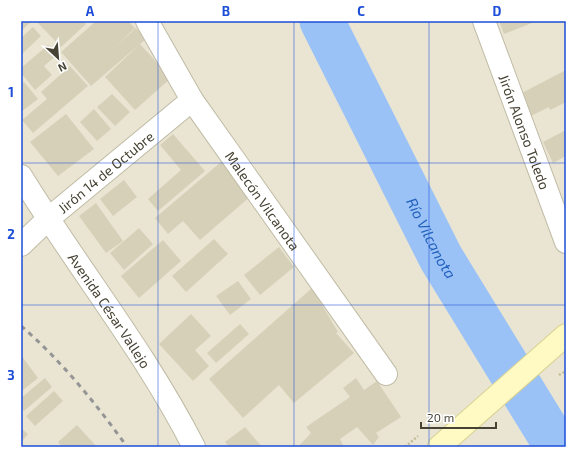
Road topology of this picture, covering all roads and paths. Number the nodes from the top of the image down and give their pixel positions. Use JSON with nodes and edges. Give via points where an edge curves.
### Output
{"nodes":[{"id":1,"x":147,"y":21,"type":"edge"},
{"id":2,"x":484,"y":21,"type":"edge"},
{"id":3,"x":192,"y":100,"type":"junction"},
{"id":4,"x":21,"y":176,"type":"edge"},
{"id":5,"x":48,"y":219,"type":"junction"},
{"id":6,"x":566,"y":242,"type":"edge"},
{"id":7,"x":21,"y":245,"type":"edge"},
{"id":8,"x":566,"y":336,"type":"edge"},
{"id":9,"x":566,"y":370,"type":"edge"},
{"id":10,"x":386,"y":374,"type":"dead end"},
{"id":11,"x":559,"y":375,"type":"dead end"},
{"id":12,"x":443,"y":444,"type":"edge"},
{"id":13,"x":194,"y":447,"type":"edge"}],
"edges":[{"from":1,"to":3,"type":"street","name":"Malecón Vilcanota"},
{"from":2,"to":6,"type":"street","name":"Jirón Alonso Toledo"},
{"from":3,"to":5,"type":"street","name":"Jirón 14 de Octubre"},
{"from":3,"to":10,"type":"street","name":"Malecón Vilcanota"},
{"from":4,"to":5,"type":"street","name":"Avenida César Vallejo"},
{"from":5,"to":7,"type":"street","name":"Jirón 14 de Octubre"},
{"from":5,"to":13,"type":"street","name":"Avenida César Vallejo","via":[[145,360]]},
{"from":8,"to":12,"type":"street"},
{"from":9,"to":11,"type":"path"}]}
